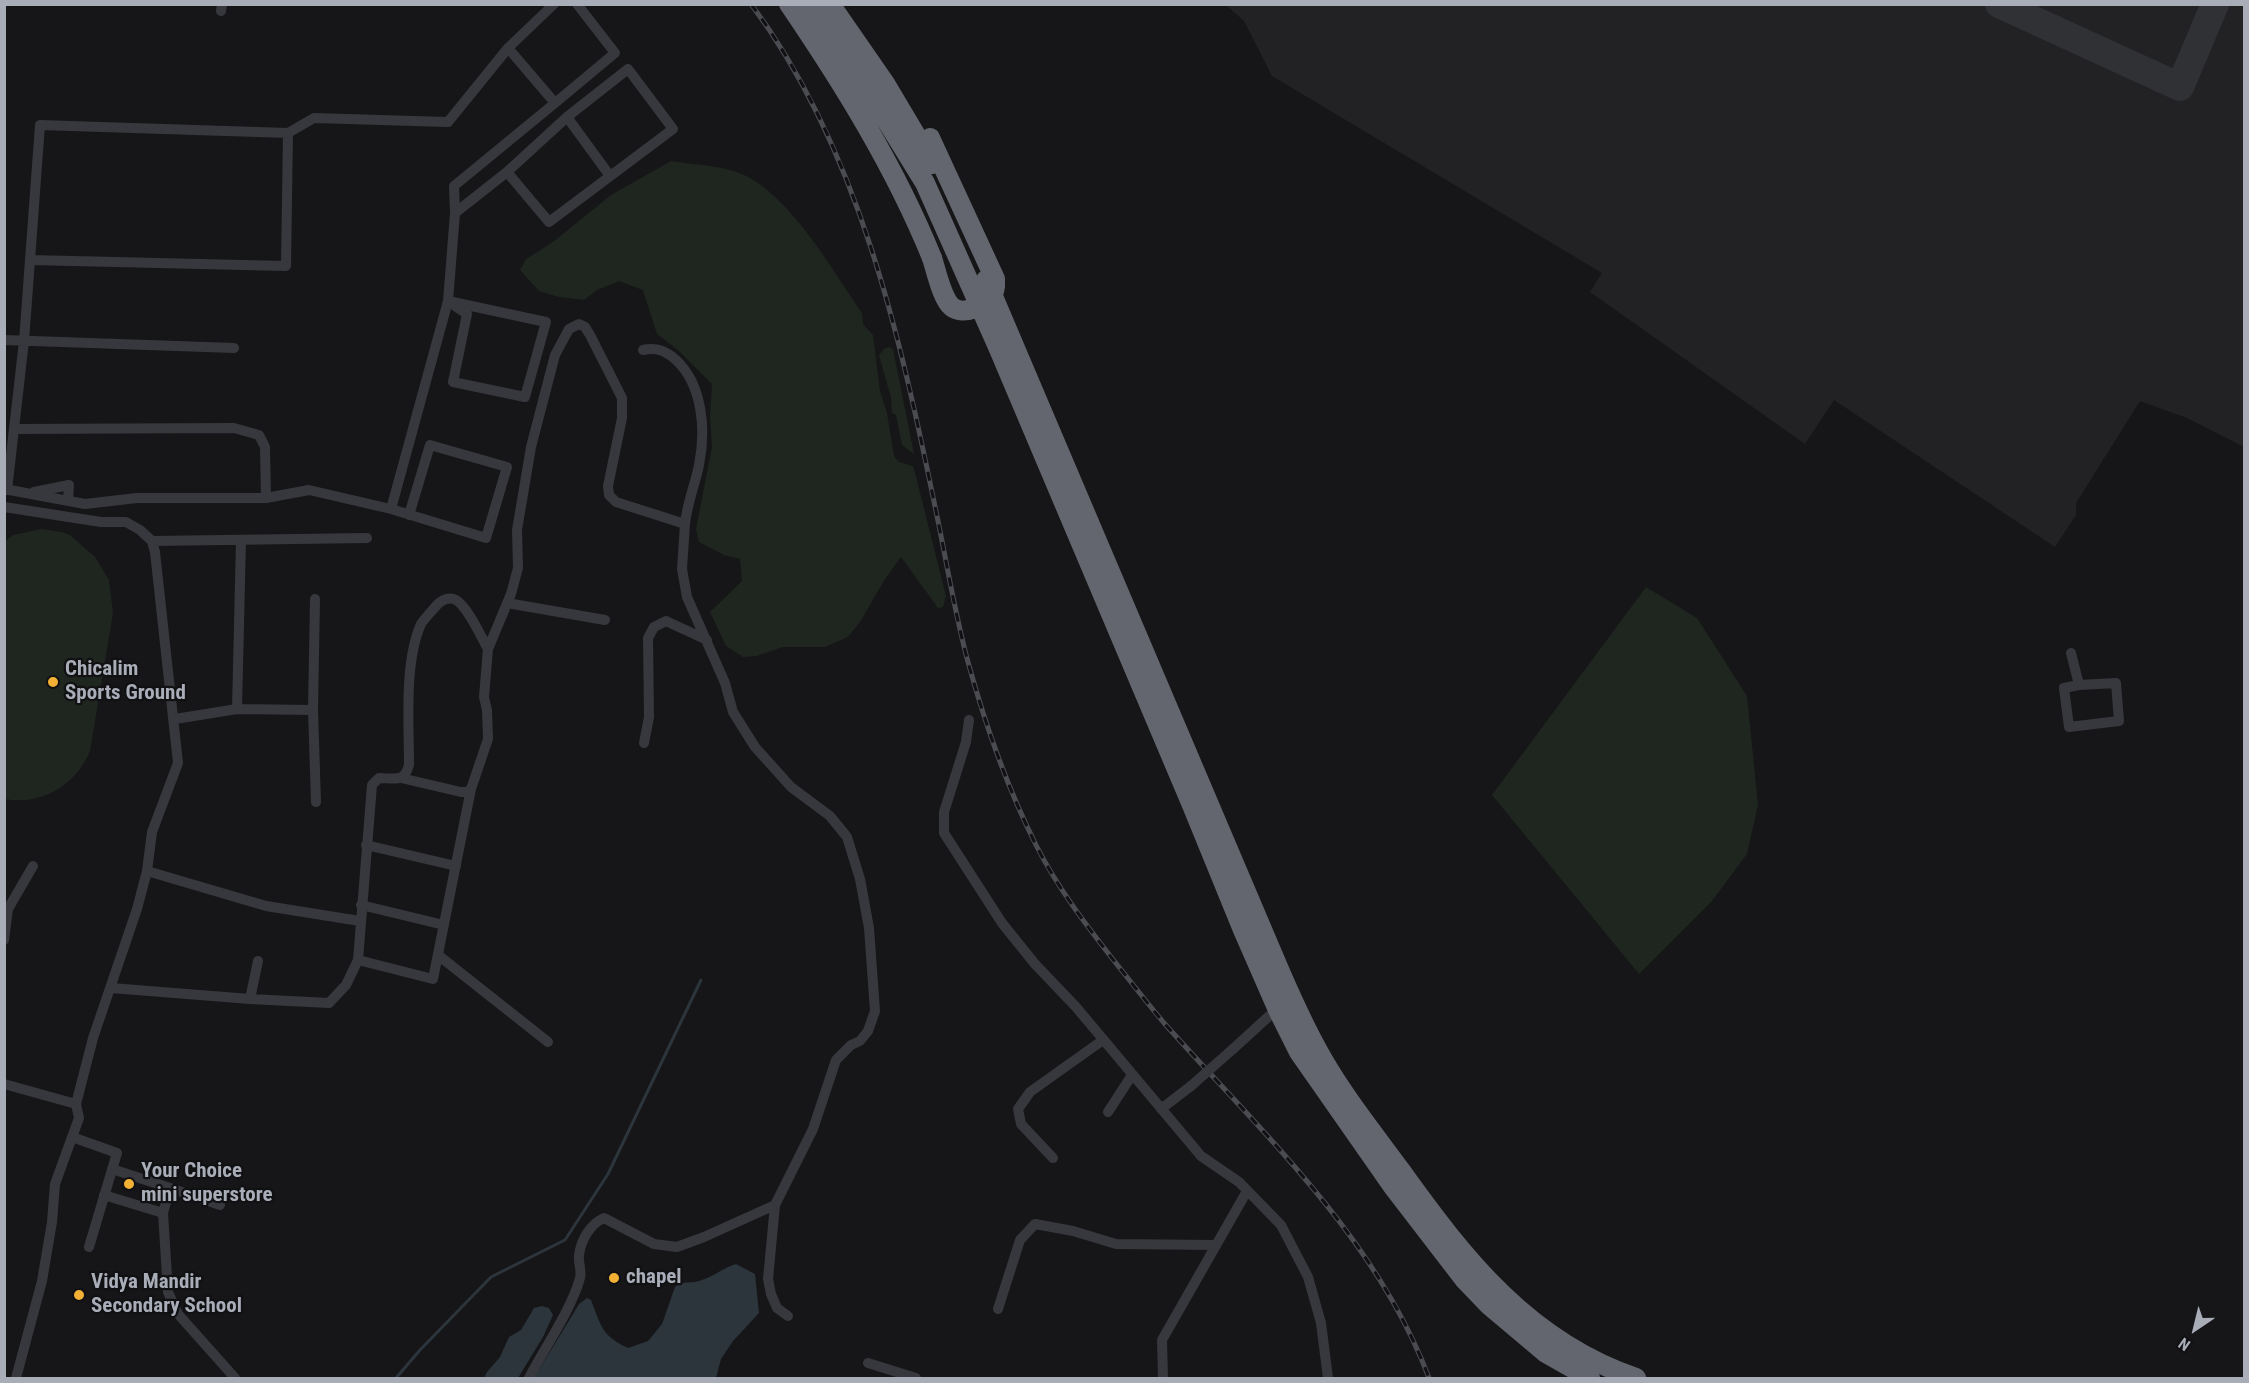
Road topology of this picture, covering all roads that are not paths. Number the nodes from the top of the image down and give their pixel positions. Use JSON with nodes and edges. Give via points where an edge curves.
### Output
{"nodes":[{"id":1,"x":554,"y":4,"type":"edge"},
{"id":2,"x":577,"y":4,"type":"edge"},
{"id":3,"x":789,"y":4,"type":"edge"},
{"id":4,"x":810,"y":4,"type":"edge"},
{"id":5,"x":830,"y":4,"type":"edge"},
{"id":6,"x":844,"y":4,"type":"edge"},
{"id":7,"x":508,"y":48,"type":"junction"},
{"id":8,"x":555,"y":103,"type":"junction"},
{"id":9,"x":567,"y":117,"type":"junction"},
{"id":10,"x":288,"y":133,"type":"junction"},
{"id":11,"x":507,"y":172,"type":"junction"},
{"id":12,"x":610,"y":176,"type":"junction"},
{"id":13,"x":455,"y":213,"type":"junction"},
{"id":14,"x":30,"y":260,"type":"junction"},
{"id":15,"x":448,"y":301,"type":"junction"},
{"id":16,"x":4,"y":340,"type":"edge"},
{"id":17,"x":24,"y":341,"type":"junction"},
{"id":18,"x":234,"y":348,"type":"dead end"},
{"id":19,"x":643,"y":350,"type":"dead end"},
{"id":20,"x":14,"y":429,"type":"junction"},
{"id":21,"x":6,"y":489,"type":"edge"},
{"id":22,"x":26,"y":493,"type":"junction"},
{"id":23,"x":266,"y":498,"type":"junction"},
{"id":24,"x":68,"y":501,"type":"junction"},
{"id":25,"x":4,"y":507,"type":"edge"},
{"id":26,"x":391,"y":509,"type":"junction"},
{"id":27,"x":409,"y":514,"type":"junction"},
{"id":28,"x":685,"y":524,"type":"junction"},
{"id":29,"x":367,"y":538,"type":"dead end"},
{"id":30,"x":241,"y":540,"type":"junction"},
{"id":31,"x":152,"y":541,"type":"junction"},
{"id":32,"x":315,"y":599,"type":"dead end"},
{"id":33,"x":507,"y":603,"type":"junction"},
{"id":34,"x":605,"y":620,"type":"dead end"},
{"id":35,"x":707,"y":640,"type":"junction"},
{"id":36,"x":488,"y":649,"type":"junction"},
{"id":37,"x":2071,"y":653,"type":"dead end"},
{"id":38,"x":2079,"y":685,"type":"junction"},
{"id":39,"x":237,"y":709,"type":"junction"},
{"id":40,"x":313,"y":710,"type":"junction"},
{"id":41,"x":175,"y":719,"type":"junction"},
{"id":42,"x":969,"y":720,"type":"dead end"},
{"id":43,"x":644,"y":743,"type":"dead end"},
{"id":44,"x":401,"y":778,"type":"junction"},
{"id":45,"x":471,"y":789,"type":"junction"},
{"id":46,"x":316,"y":802,"type":"dead end"},
{"id":47,"x":366,"y":845,"type":"junction"},
{"id":48,"x":33,"y":866,"type":"dead end"},
{"id":49,"x":456,"y":866,"type":"junction"},
{"id":50,"x":147,"y":871,"type":"junction"},
{"id":51,"x":361,"y":905,"type":"junction"},
{"id":52,"x":6,"y":909,"type":"edge"},
{"id":53,"x":360,"y":921,"type":"junction"},
{"id":54,"x":444,"y":926,"type":"junction"},
{"id":55,"x":4,"y":940,"type":"edge"},
{"id":56,"x":438,"y":956,"type":"junction"},
{"id":57,"x":358,"y":960,"type":"junction"},
{"id":58,"x":258,"y":961,"type":"dead end"},
{"id":59,"x":111,"y":988,"type":"junction"},
{"id":60,"x":1288,"y":990,"type":"junction"},
{"id":61,"x":250,"y":999,"type":"junction"},
{"id":62,"x":1278,"y":1010,"type":"junction"},
{"id":63,"x":1103,"y":1040,"type":"junction"},
{"id":64,"x":548,"y":1041,"type":"dead end"},
{"id":65,"x":1132,"y":1076,"type":"junction"},
{"id":66,"x":5,"y":1085,"type":"edge"},
{"id":67,"x":76,"y":1104,"type":"junction"},
{"id":68,"x":1161,"y":1109,"type":"junction"},
{"id":69,"x":1108,"y":1112,"type":"dead end"},
{"id":70,"x":72,"y":1137,"type":"junction"},
{"id":71,"x":1053,"y":1158,"type":"dead end"},
{"id":72,"x":112,"y":1169,"type":"junction"},
{"id":73,"x":170,"y":1188,"type":"junction"},
{"id":74,"x":1247,"y":1191,"type":"junction"},
{"id":75,"x":104,"y":1195,"type":"junction"},
{"id":76,"x":220,"y":1205,"type":"dead end"},
{"id":77,"x":775,"y":1205,"type":"junction"},
{"id":78,"x":163,"y":1213,"type":"junction"},
{"id":79,"x":1216,"y":1245,"type":"junction"},
{"id":80,"x":89,"y":1247,"type":"dead end"},
{"id":81,"x":998,"y":1309,"type":"dead end"},
{"id":82,"x":788,"y":1316,"type":"dead end"},
{"id":83,"x":868,"y":1363,"type":"dead end"},
{"id":84,"x":1325,"y":1376,"type":"edge"},
{"id":85,"x":16,"y":1378,"type":"edge"},
{"id":86,"x":235,"y":1378,"type":"edge"},
{"id":87,"x":530,"y":1378,"type":"edge"},
{"id":88,"x":916,"y":1378,"type":"edge"},
{"id":89,"x":1163,"y":1378,"type":"edge"},
{"id":90,"x":1590,"y":1378,"type":"edge"},
{"id":91,"x":1636,"y":1378,"type":"edge"}],
"edges":[{"from":1,"to":7,"type":"street"},
{"from":2,"to":8,"type":"street","via":[[615,53]]},
{"from":3,"to":6,"type":"highway","bridge":true,"via":[[903,191],[947,300],[964,311],[984,304],[994,292],[995,279],[964,211],[914,110]]},
{"from":4,"to":62,"type":"highway","via":[[878,105],[924,183],[998,346]]},
{"from":5,"to":60,"type":"highway","via":[[919,139],[957,212]]},
{"from":7,"to":8,"type":"street"},
{"from":7,"to":10,"type":"street","via":[[448,122],[314,118]]},
{"from":8,"to":13,"type":"street","via":[[454,186]]},
{"from":9,"to":11,"type":"street"},
{"from":9,"to":12,"type":"street"},
{"from":9,"to":12,"type":"street","via":[[628,69],[673,129]]},
{"from":10,"to":14,"type":"street","via":[[40,124]]},
{"from":10,"to":14,"type":"street","via":[[286,266]]},
{"from":11,"to":12,"type":"street","via":[[549,222]]},
{"from":11,"to":13,"type":"street"},
{"from":13,"to":15,"type":"street"},
{"from":14,"to":17,"type":"street"},
{"from":15,"to":15,"type":"street","via":[[467,314],[453,382],[525,397],[546,322]]},
{"from":15,"to":26,"type":"street"},
{"from":16,"to":17,"type":"street"},
{"from":17,"to":18,"type":"street"},
{"from":17,"to":20,"type":"street"},
{"from":19,"to":28,"type":"street","via":[[663,350],[672,357],[684,368],[696,392],[703,434]]},
{"from":20,"to":21,"type":"street"},
{"from":20,"to":23,"type":"street","via":[[234,429],[259,435],[265,447]]},
{"from":21,"to":22,"type":"street"},
{"from":22,"to":24,"type":"street"},
{"from":22,"to":24,"type":"street","via":[[69,485]]},
{"from":23,"to":24,"type":"street","via":[[137,498],[85,504]]},
{"from":23,"to":26,"type":"street","via":[[309,490]]},
{"from":25,"to":31,"type":"street","via":[[101,522],[126,522]]},
{"from":26,"to":27,"type":"street"},
{"from":27,"to":27,"type":"street","via":[[486,538],[507,467],[430,445]]},
{"from":28,"to":33,"type":"street","via":[[616,502],[609,495],[622,398],[590,335],[579,324],[569,329],[555,355],[540,410],[522,490],[518,568]]},
{"from":28,"to":35,"type":"street","via":[[682,569],[687,597]]},
{"from":29,"to":30,"type":"street"},
{"from":30,"to":31,"type":"street"},
{"from":30,"to":39,"type":"street"},
{"from":31,"to":41,"type":"street"},
{"from":32,"to":40,"type":"street"},
{"from":33,"to":34,"type":"street"},
{"from":33,"to":36,"type":"street"},
{"from":35,"to":43,"type":"street","via":[[666,621],[654,627],[648,638],[649,717]]},
{"from":35,"to":77,"type":"street","via":[[733,712],[755,747],[791,787],[830,816],[847,837],[869,928],[875,1011],[868,1031],[836,1060],[813,1129]]},
{"from":36,"to":44,"type":"street","via":[[456,600],[441,601],[423,622],[409,682],[409,765]]},
{"from":36,"to":45,"type":"street","via":[[484,697],[488,739]]},
{"from":37,"to":38,"type":"street"},
{"from":38,"to":38,"type":"street","via":[[2116,682],[2120,721],[2068,727],[2064,688]]},
{"from":39,"to":40,"type":"street"},
{"from":39,"to":41,"type":"street"},
{"from":40,"to":46,"type":"street"},
{"from":41,"to":50,"type":"street","via":[[178,763],[152,832]]},
{"from":42,"to":63,"type":"street","via":[[944,812],[944,833],[1002,922]]},
{"from":44,"to":45,"type":"street","via":[[461,792]]},
{"from":44,"to":47,"type":"street","via":[[379,778],[372,785]]},
{"from":45,"to":49,"type":"street"},
{"from":47,"to":49,"type":"street"},
{"from":47,"to":51,"type":"street"},
{"from":48,"to":52,"type":"street"},
{"from":49,"to":54,"type":"street"},
{"from":50,"to":53,"type":"street","via":[[266,906]]},
{"from":50,"to":59,"type":"street"},
{"from":51,"to":53,"type":"street"},
{"from":51,"to":54,"type":"street"},
{"from":52,"to":55,"type":"street"},
{"from":53,"to":57,"type":"street"},
{"from":54,"to":56,"type":"street"},
{"from":56,"to":57,"type":"street","via":[[433,980]]},
{"from":56,"to":64,"type":"street"},
{"from":57,"to":61,"type":"street","via":[[346,986],[329,1003]]},
{"from":58,"to":61,"type":"street"},
{"from":59,"to":61,"type":"street"},
{"from":59,"to":67,"type":"street"},
{"from":60,"to":62,"type":"street"},
{"from":60,"to":91,"type":"highway","via":[[1323,1060],[1472,1265],[1537,1326],[1583,1357]]},
{"from":62,"to":68,"type":"street","bridge":true},
{"from":62,"to":90,"type":"highway","via":[[1299,1052],[1352,1130],[1464,1279],[1546,1353]]},
{"from":63,"to":65,"type":"street"},
{"from":63,"to":71,"type":"street","via":[[1030,1092],[1018,1109],[1021,1124]]},
{"from":65,"to":68,"type":"street"},
{"from":65,"to":69,"type":"street"},
{"from":66,"to":67,"type":"street"},
{"from":67,"to":70,"type":"street","via":[[79,1118]]},
{"from":68,"to":74,"type":"street","via":[[1201,1156]]},
{"from":70,"to":72,"type":"street","via":[[117,1153]]},
{"from":70,"to":85,"type":"street","via":[[55,1184],[42,1281]]},
{"from":72,"to":73,"type":"street"},
{"from":72,"to":75,"type":"street"},
{"from":73,"to":76,"type":"street"},
{"from":73,"to":78,"type":"street"},
{"from":74,"to":79,"type":"street"},
{"from":74,"to":84,"type":"street","via":[[1281,1225],[1308,1277],[1321,1323]]},
{"from":75,"to":78,"type":"street"},
{"from":75,"to":80,"type":"street"},
{"from":77,"to":82,"type":"street","via":[[768,1280],[777,1308]]},
{"from":77,"to":87,"type":"street","via":[[677,1247],[647,1241],[604,1218],[593,1223],[579,1256],[581,1276]]},
{"from":78,"to":86,"type":"street","via":[[168,1292],[178,1314]]},
{"from":79,"to":81,"type":"street","via":[[1116,1244],[1035,1224],[1020,1240]]},
{"from":79,"to":89,"type":"street","via":[[1162,1340]]},
{"from":83,"to":88,"type":"street"}]}
